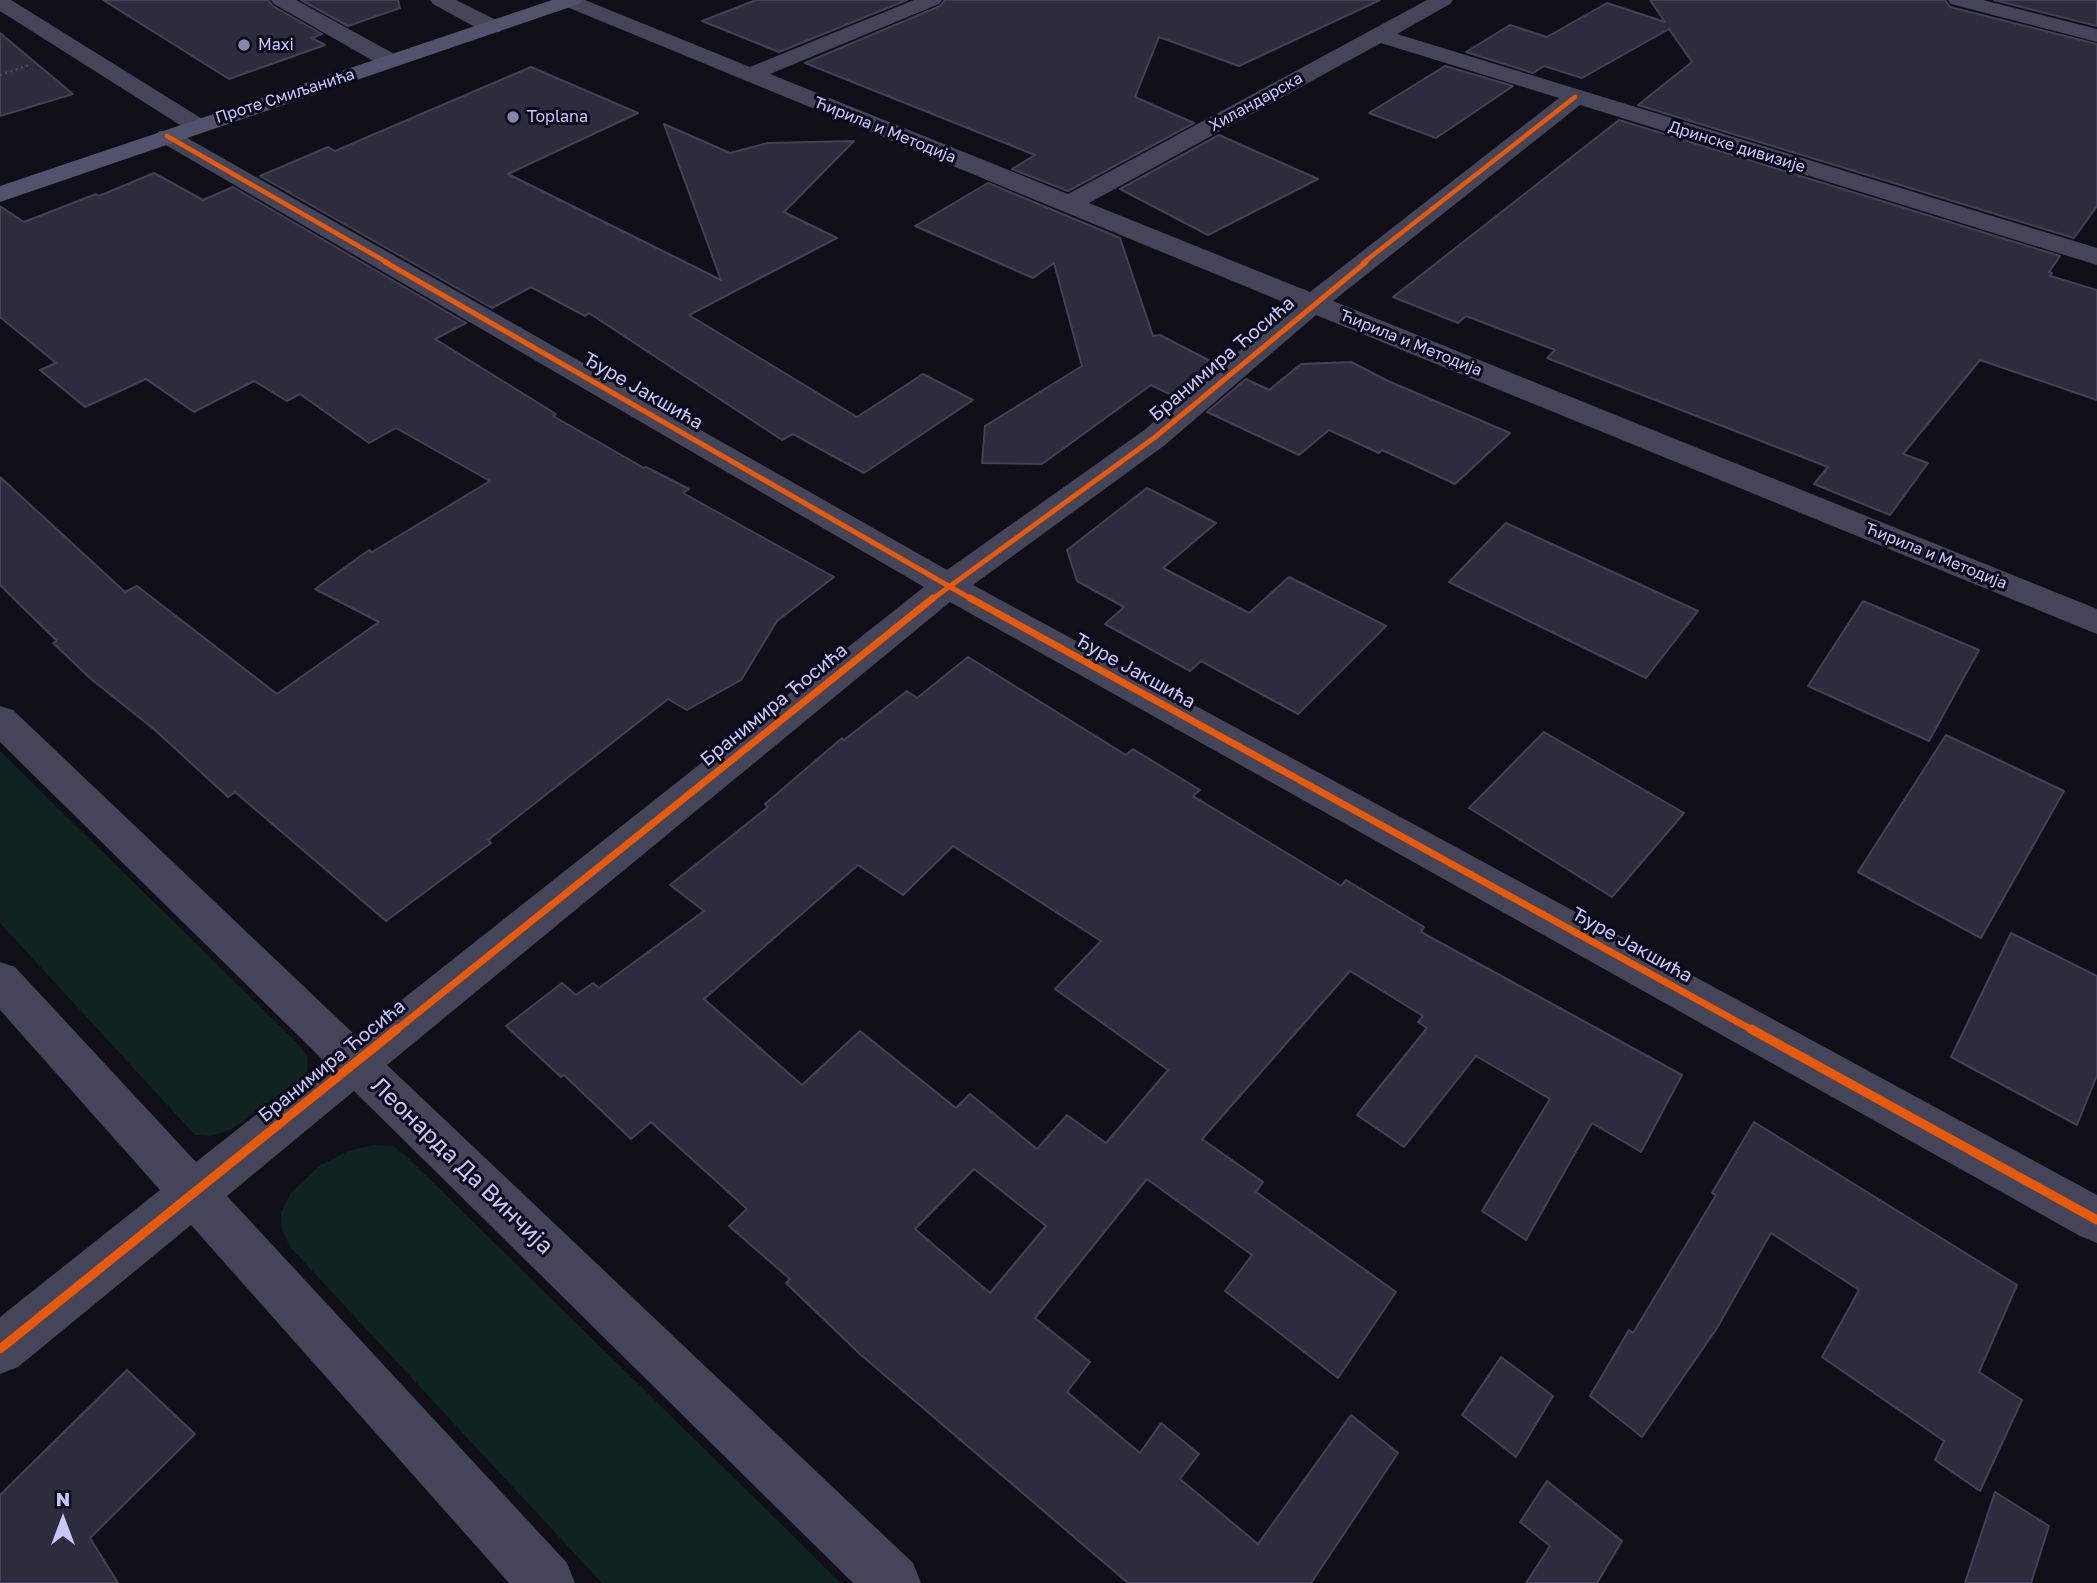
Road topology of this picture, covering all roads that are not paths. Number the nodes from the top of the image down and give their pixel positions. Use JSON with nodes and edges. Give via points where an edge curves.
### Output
{"nodes":[{"id":1,"x":281,"y":0,"type":"edge"},
{"id":2,"x":440,"y":0,"type":"edge"},
{"id":3,"x":932,"y":0,"type":"edge"},
{"id":4,"x":1443,"y":0,"type":"edge"},
{"id":5,"x":1958,"y":0,"type":"edge"},
{"id":6,"x":570,"y":1,"type":"edge"},
{"id":7,"x":0,"y":2,"type":"edge"},
{"id":8,"x":492,"y":27,"type":"junction"},
{"id":9,"x":1378,"y":35,"type":"junction"},
{"id":10,"x":2097,"y":36,"type":"edge"},
{"id":11,"x":390,"y":61,"type":"junction"},
{"id":12,"x":749,"y":75,"type":"junction"},
{"id":13,"x":1576,"y":97,"type":"junction"},
{"id":14,"x":181,"y":131,"type":"junction"},
{"id":15,"x":0,"y":194,"type":"edge"},
{"id":16,"x":1069,"y":204,"type":"junction"},
{"id":17,"x":2097,"y":257,"type":"edge"},
{"id":18,"x":1313,"y":303,"type":"junction"},
{"id":19,"x":948,"y":586,"type":"junction"},
{"id":20,"x":2097,"y":622,"type":"edge"},
{"id":21,"x":0,"y":720,"type":"edge"},
{"id":22,"x":0,"y":980,"type":"edge"},
{"id":23,"x":355,"y":1063,"type":"junction"},
{"id":24,"x":193,"y":1194,"type":"junction"},
{"id":25,"x":2097,"y":1220,"type":"edge"},
{"id":26,"x":0,"y":1349,"type":"edge"},
{"id":27,"x":547,"y":1583,"type":"edge"},
{"id":28,"x":893,"y":1583,"type":"edge"}],
"edges":[{"from":1,"to":11,"type":"street"},
{"from":2,"to":8,"type":"street"},
{"from":3,"to":12,"type":"street"},
{"from":4,"to":9,"type":"street","name":"Хиландарска"},
{"from":5,"to":10,"type":"street"},
{"from":6,"to":8,"type":"street","name":"Проте Смиљанића"},
{"from":6,"to":12,"type":"street","name":"Ћирила и Методија"},
{"from":7,"to":14,"type":"street","name":"Ђуре Јакшића"},
{"from":8,"to":11,"type":"street","name":"Проте Смиљанића"},
{"from":9,"to":13,"type":"street","name":"Дринске дивизије"},
{"from":9,"to":16,"type":"street","name":"Хиландарска"},
{"from":11,"to":14,"type":"street","name":"Проте Смиљанића"},
{"from":12,"to":16,"type":"street","name":"Ћирила и Методија"},
{"from":13,"to":17,"type":"street","name":"Дринске дивизије"},
{"from":13,"to":18,"type":"street","name":"Бранимира Ћосића"},
{"from":14,"to":15,"type":"street","name":"Проте Смиљанића"},
{"from":14,"to":19,"type":"street","name":"Ђуре Јакшића"},
{"from":16,"to":18,"type":"street","name":"Ћирила и Методија"},
{"from":18,"to":19,"type":"street","name":"Бранимира Ћосића","via":[[1154,438]]},
{"from":18,"to":20,"type":"street","name":"Ћирила и Методија"},
{"from":19,"to":23,"type":"street","name":"Бранимира Ћосића"},
{"from":19,"to":25,"type":"street","name":"Ђуре Јакшића"},
{"from":21,"to":23,"type":"street","name":"Леонарда Да Винчија"},
{"from":22,"to":24,"type":"street"},
{"from":23,"to":24,"type":"street","name":"Бранимира Ћосића"},
{"from":23,"to":28,"type":"street","name":"Леонарда Да Винчија"},
{"from":24,"to":26,"type":"street","name":"Бранимира Ћосића"},
{"from":24,"to":27,"type":"street"}]}
